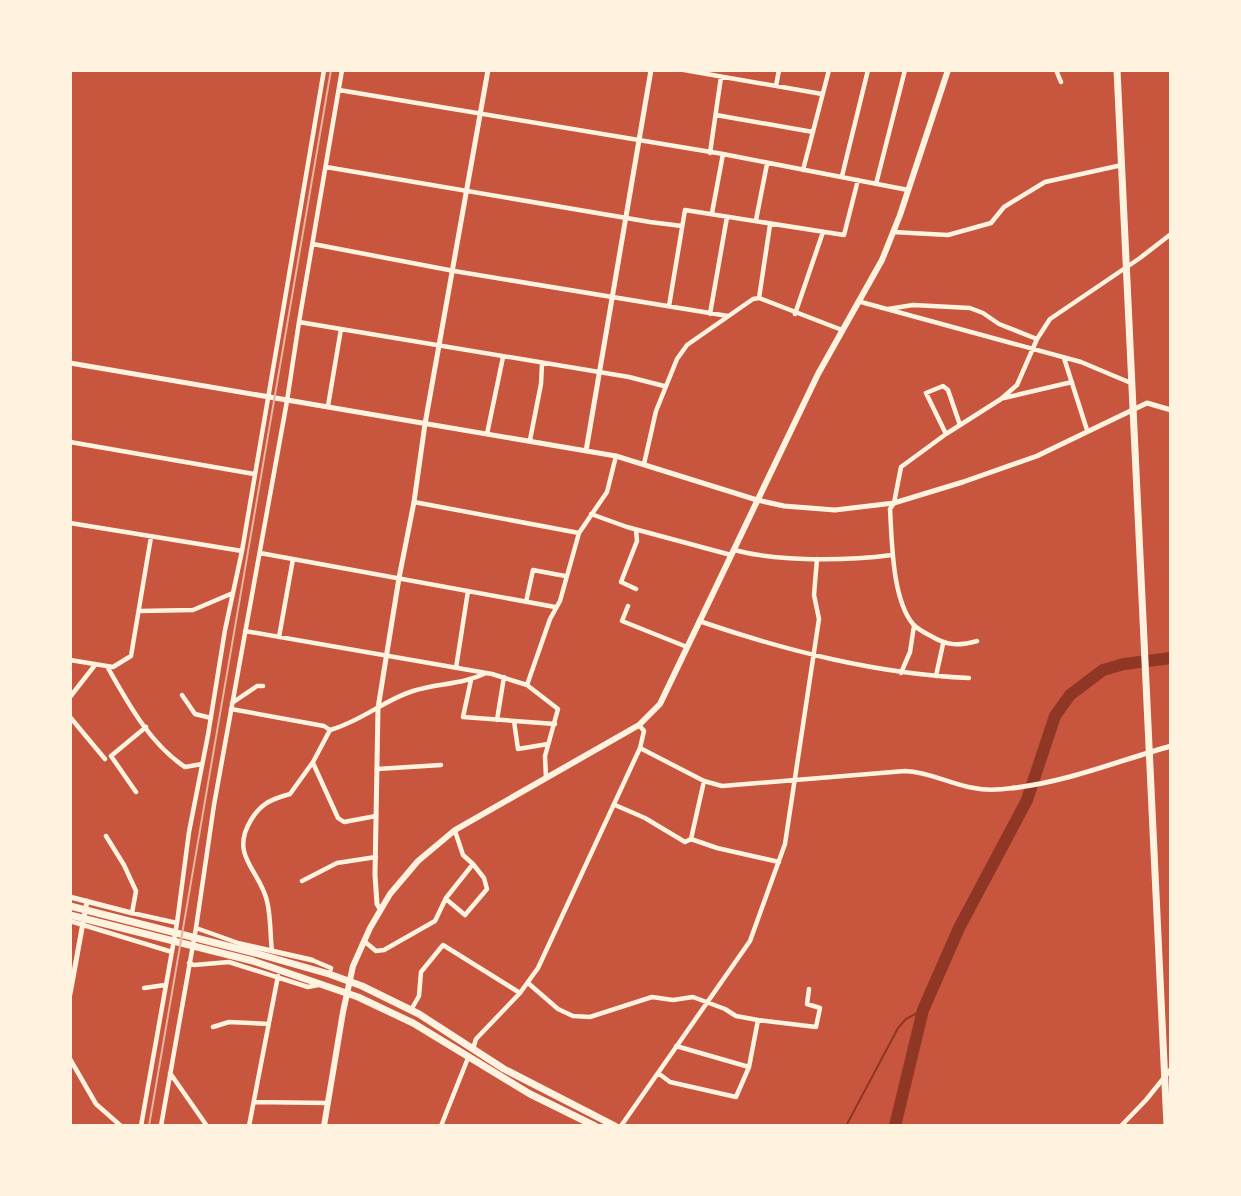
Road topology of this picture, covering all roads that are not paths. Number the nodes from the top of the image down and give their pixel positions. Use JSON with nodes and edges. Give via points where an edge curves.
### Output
{"nodes":[{"id":1,"x":324,"y":70,"type":"edge"},
{"id":2,"x":342,"y":70,"type":"edge"},
{"id":3,"x":488,"y":70,"type":"edge"},
{"id":4,"x":651,"y":70,"type":"edge"},
{"id":5,"x":684,"y":70,"type":"edge"},
{"id":6,"x":779,"y":70,"type":"edge"},
{"id":7,"x":829,"y":70,"type":"edge"},
{"id":8,"x":868,"y":70,"type":"edge"},
{"id":9,"x":905,"y":70,"type":"edge"},
{"id":10,"x":948,"y":70,"type":"edge"},
{"id":11,"x":1056,"y":70,"type":"edge"},
{"id":12,"x":1117,"y":70,"type":"edge"},
{"id":13,"x":711,"y":72,"type":"edge"},
{"id":14,"x":721,"y":77,"type":"junction"},
{"id":15,"x":1060,"y":82,"type":"dead end"},
{"id":16,"x":776,"y":86,"type":"junction"},
{"id":17,"x":339,"y":90,"type":"junction"},
{"id":18,"x":822,"y":94,"type":"junction"},
{"id":19,"x":480,"y":114,"type":"junction"},
{"id":20,"x":716,"y":116,"type":"junction"},
{"id":21,"x":813,"y":132,"type":"junction"},
{"id":22,"x":639,"y":140,"type":"junction"},
{"id":23,"x":710,"y":153,"type":"junction"},
{"id":24,"x":723,"y":154,"type":"junction"},
{"id":25,"x":767,"y":164,"type":"junction"},
{"id":26,"x":1122,"y":165,"type":"junction"},
{"id":27,"x":326,"y":167,"type":"junction"},
{"id":28,"x":803,"y":170,"type":"junction"},
{"id":29,"x":842,"y":176,"type":"junction"},
{"id":30,"x":858,"y":180,"type":"junction"},
{"id":31,"x":876,"y":184,"type":"junction"},
{"id":32,"x":908,"y":190,"type":"junction"},
{"id":33,"x":467,"y":192,"type":"junction"},
{"id":34,"x":712,"y":213,"type":"junction"},
{"id":35,"x":727,"y":217,"type":"junction"},
{"id":36,"x":625,"y":218,"type":"junction"},
{"id":37,"x":756,"y":220,"type":"junction"},
{"id":38,"x":770,"y":225,"type":"junction"},
{"id":39,"x":682,"y":226,"type":"junction"},
{"id":40,"x":823,"y":232,"type":"junction"},
{"id":41,"x":893,"y":232,"type":"junction"},
{"id":42,"x":1171,"y":234,"type":"edge"},
{"id":43,"x":313,"y":244,"type":"junction"},
{"id":44,"x":1127,"y":266,"type":"junction"},
{"id":45,"x":452,"y":271,"type":"junction"},
{"id":46,"x":612,"y":297,"type":"junction"},
{"id":47,"x":759,"y":298,"type":"junction"},
{"id":48,"x":860,"y":302,"type":"junction"},
{"id":49,"x":669,"y":306,"type":"junction"},
{"id":50,"x":886,"y":310,"type":"junction"},
{"id":51,"x":710,"y":313,"type":"junction"},
{"id":52,"x":795,"y":314,"type":"junction"},
{"id":53,"x":728,"y":316,"type":"junction"},
{"id":54,"x":299,"y":322,"type":"junction"},
{"id":55,"x":341,"y":329,"type":"junction"},
{"id":56,"x":843,"y":331,"type":"junction"},
{"id":57,"x":1037,"y":339,"type":"junction"},
{"id":58,"x":440,"y":346,"type":"junction"},
{"id":59,"x":1032,"y":350,"type":"junction"},
{"id":60,"x":503,"y":357,"type":"junction"},
{"id":61,"x":1064,"y":358,"type":"junction"},
{"id":62,"x":70,"y":363,"type":"edge"},
{"id":63,"x":542,"y":364,"type":"junction"},
{"id":64,"x":600,"y":373,"type":"junction"},
{"id":65,"x":1072,"y":382,"type":"junction"},
{"id":66,"x":1132,"y":383,"type":"junction"},
{"id":67,"x":664,"y":386,"type":"junction"},
{"id":68,"x":268,"y":398,"type":"junction"},
{"id":69,"x":1001,"y":399,"type":"junction"},
{"id":70,"x":287,"y":401,"type":"junction"},
{"id":71,"x":328,"y":406,"type":"junction"},
{"id":72,"x":1133,"y":408,"type":"junction"},
{"id":73,"x":1171,"y":410,"type":"edge"},
{"id":74,"x":425,"y":424,"type":"junction"},
{"id":75,"x":960,"y":425,"type":"junction"},
{"id":76,"x":1087,"y":430,"type":"junction"},
{"id":77,"x":487,"y":433,"type":"junction"},
{"id":78,"x":946,"y":434,"type":"junction"},
{"id":79,"x":530,"y":440,"type":"junction"},
{"id":80,"x":70,"y":442,"type":"edge"},
{"id":81,"x":586,"y":451,"type":"junction"},
{"id":82,"x":616,"y":456,"type":"junction"},
{"id":83,"x":644,"y":464,"type":"junction"},
{"id":84,"x":254,"y":474,"type":"junction"},
{"id":85,"x":757,"y":500,"type":"junction"},
{"id":86,"x":414,"y":502,"type":"junction"},
{"id":87,"x":894,"y":503,"type":"junction"},
{"id":88,"x":591,"y":514,"type":"junction"},
{"id":89,"x":70,"y":523,"type":"edge"},
{"id":90,"x":636,"y":530,"type":"junction"},
{"id":91,"x":579,"y":533,"type":"junction"},
{"id":92,"x":151,"y":537,"type":"junction"},
{"id":93,"x":242,"y":551,"type":"junction"},
{"id":94,"x":260,"y":553,"type":"junction"},
{"id":95,"x":733,"y":553,"type":"junction"},
{"id":96,"x":892,"y":555,"type":"junction"},
{"id":97,"x":293,"y":559,"type":"junction"},
{"id":98,"x":817,"y":559,"type":"junction"},
{"id":99,"x":565,"y":576,"type":"junction"},
{"id":100,"x":399,"y":578,"type":"junction"},
{"id":101,"x":636,"y":589,"type":"dead end"},
{"id":102,"x":468,"y":591,"type":"junction"},
{"id":103,"x":233,"y":593,"type":"junction"},
{"id":104,"x":526,"y":602,"type":"junction"},
{"id":105,"x":555,"y":607,"type":"junction"},
{"id":106,"x":628,"y":607,"type":"dead end"},
{"id":107,"x":138,"y":611,"type":"junction"},
{"id":108,"x":699,"y":621,"type":"junction"},
{"id":109,"x":914,"y":626,"type":"junction"},
{"id":110,"x":245,"y":631,"type":"junction"},
{"id":111,"x":279,"y":637,"type":"junction"},
{"id":112,"x":977,"y":642,"type":"dead end"},
{"id":113,"x":943,"y":644,"type":"junction"},
{"id":114,"x":687,"y":648,"type":"junction"},
{"id":115,"x":387,"y":655,"type":"junction"},
{"id":116,"x":814,"y":655,"type":"junction"},
{"id":117,"x":70,"y":660,"type":"edge"},
{"id":118,"x":95,"y":665,"type":"junction"},
{"id":119,"x":108,"y":668,"type":"junction"},
{"id":120,"x":456,"y":668,"type":"junction"},
{"id":121,"x":486,"y":673,"type":"junction"},
{"id":122,"x":901,"y":673,"type":"junction"},
{"id":123,"x":936,"y":676,"type":"junction"},
{"id":124,"x":504,"y":677,"type":"junction"},
{"id":125,"x":970,"y":678,"type":"dead end"},
{"id":126,"x":471,"y":680,"type":"junction"},
{"id":127,"x":527,"y":685,"type":"junction"},
{"id":128,"x":263,"y":686,"type":"dead end"},
{"id":129,"x":182,"y":695,"type":"dead end"},
{"id":130,"x":70,"y":697,"type":"edge"},
{"id":131,"x":232,"y":706,"type":"junction"},
{"id":132,"x":378,"y":708,"type":"junction"},
{"id":133,"x":70,"y":717,"type":"edge"},
{"id":134,"x":211,"y":718,"type":"junction"},
{"id":135,"x":497,"y":720,"type":"junction"},
{"id":136,"x":514,"y":721,"type":"junction"},
{"id":137,"x":555,"y":724,"type":"junction"},
{"id":138,"x":639,"y":725,"type":"junction"},
{"id":139,"x":146,"y":727,"type":"junction"},
{"id":140,"x":330,"y":730,"type":"junction"},
{"id":141,"x":548,"y":744,"type":"junction"},
{"id":142,"x":1171,"y":746,"type":"edge"},
{"id":143,"x":640,"y":748,"type":"junction"},
{"id":144,"x":1149,"y":752,"type":"junction"},
{"id":145,"x":105,"y":759,"type":"dead end"},
{"id":146,"x":313,"y":762,"type":"junction"},
{"id":147,"x":202,"y":764,"type":"junction"},
{"id":148,"x":441,"y":765,"type":"dead end"},
{"id":149,"x":377,"y":769,"type":"junction"},
{"id":150,"x":546,"y":778,"type":"junction"},
{"id":151,"x":704,"y":781,"type":"junction"},
{"id":152,"x":794,"y":781,"type":"junction"},
{"id":153,"x":1013,"y":788,"type":"joint"},
{"id":154,"x":136,"y":792,"type":"dead end"},
{"id":155,"x":615,"y":805,"type":"junction"},
{"id":156,"x":376,"y":816,"type":"junction"},
{"id":157,"x":455,"y":830,"type":"junction"},
{"id":158,"x":106,"y":836,"type":"dead end"},
{"id":159,"x":691,"y":839,"type":"junction"},
{"id":160,"x":376,"y":857,"type":"junction"},
{"id":161,"x":779,"y":862,"type":"junction"},
{"id":162,"x":473,"y":864,"type":"junction"},
{"id":163,"x":302,"y":881,"type":"dead end"},
{"id":164,"x":70,"y":897,"type":"edge"},
{"id":165,"x":446,"y":899,"type":"junction"},
{"id":166,"x":86,"y":901,"type":"junction"},
{"id":167,"x":70,"y":906,"type":"edge"},
{"id":168,"x":380,"y":909,"type":"junction"},
{"id":169,"x":132,"y":913,"type":"junction"},
{"id":170,"x":70,"y":915,"type":"edge"},
{"id":171,"x":70,"y":921,"type":"edge"},
{"id":172,"x":177,"y":923,"type":"junction"},
{"id":173,"x":82,"y":924,"type":"junction"},
{"id":174,"x":195,"y":928,"type":"junction"},
{"id":175,"x":363,"y":941,"type":"junction"},
{"id":176,"x":241,"y":944,"type":"joint"},
{"id":177,"x":272,"y":951,"type":"junction"},
{"id":178,"x":172,"y":952,"type":"junction"},
{"id":179,"x":254,"y":957,"type":"junction"},
{"id":180,"x":312,"y":960,"type":"joint"},
{"id":181,"x":188,"y":963,"type":"junction"},
{"id":182,"x":73,"y":966,"type":"edge"},
{"id":183,"x":329,"y":974,"type":"junction"},
{"id":184,"x":278,"y":976,"type":"junction"},
{"id":185,"x":349,"y":981,"type":"junction"},
{"id":186,"x":528,"y":983,"type":"junction"},
{"id":187,"x":323,"y":984,"type":"junction"},
{"id":188,"x":165,"y":985,"type":"junction"},
{"id":189,"x":144,"y":988,"type":"dead end"},
{"id":190,"x":809,"y":989,"type":"dead end"},
{"id":191,"x":346,"y":992,"type":"junction"},
{"id":192,"x":520,"y":993,"type":"junction"},
{"id":193,"x":70,"y":994,"type":"edge"},
{"id":194,"x":707,"y":1003,"type":"junction"},
{"id":195,"x":411,"y":1010,"type":"junction"},
{"id":196,"x":758,"y":1020,"type":"junction"},
{"id":197,"x":269,"y":1024,"type":"junction"},
{"id":198,"x":213,"y":1027,"type":"dead end"},
{"id":199,"x":676,"y":1046,"type":"junction"},
{"id":200,"x":473,"y":1050,"type":"junction"},
{"id":201,"x":468,"y":1058,"type":"junction"},
{"id":202,"x":70,"y":1059,"type":"edge"},
{"id":203,"x":749,"y":1067,"type":"junction"},
{"id":204,"x":1168,"y":1071,"type":"edge"},
{"id":205,"x":170,"y":1072,"type":"junction"},
{"id":206,"x":657,"y":1073,"type":"junction"},
{"id":207,"x":254,"y":1102,"type":"junction"},
{"id":208,"x":328,"y":1103,"type":"junction"},
{"id":209,"x":121,"y":1126,"type":"edge"},
{"id":210,"x":141,"y":1126,"type":"edge"},
{"id":211,"x":161,"y":1126,"type":"edge"},
{"id":212,"x":207,"y":1126,"type":"edge"},
{"id":213,"x":249,"y":1126,"type":"edge"},
{"id":214,"x":324,"y":1126,"type":"edge"},
{"id":215,"x":441,"y":1126,"type":"edge"},
{"id":216,"x":595,"y":1126,"type":"edge"},
{"id":217,"x":615,"y":1126,"type":"edge"},
{"id":218,"x":621,"y":1126,"type":"edge"},
{"id":219,"x":1121,"y":1126,"type":"edge"},
{"id":220,"x":1167,"y":1126,"type":"edge"}],
"edges":[{"from":1,"to":68,"type":"street"},
{"from":2,"to":17,"type":"street"},
{"from":3,"to":19,"type":"street"},
{"from":4,"to":22,"type":"street"},
{"from":5,"to":13,"type":"street"},
{"from":6,"to":16,"type":"street"},
{"from":7,"to":18,"type":"street"},
{"from":8,"to":29,"type":"street"},
{"from":9,"to":31,"type":"street"},
{"from":10,"to":32,"type":"main road"},
{"from":11,"to":15,"type":"street"},
{"from":12,"to":26,"type":"highway"},
{"from":13,"to":14,"type":"street"},
{"from":14,"to":16,"type":"street"},
{"from":14,"to":20,"type":"street"},
{"from":16,"to":18,"type":"street"},
{"from":17,"to":19,"type":"street"},
{"from":17,"to":27,"type":"street"},
{"from":18,"to":21,"type":"street"},
{"from":19,"to":22,"type":"street"},
{"from":19,"to":33,"type":"street"},
{"from":20,"to":21,"type":"street"},
{"from":20,"to":23,"type":"street"},
{"from":21,"to":28,"type":"street"},
{"from":22,"to":23,"type":"street"},
{"from":22,"to":36,"type":"street"},
{"from":23,"to":24,"type":"street"},
{"from":24,"to":25,"type":"street"},
{"from":24,"to":34,"type":"street"},
{"from":25,"to":28,"type":"street"},
{"from":25,"to":37,"type":"street"},
{"from":26,"to":41,"type":"street","via":[[1045,182],[1004,207],[991,223],[948,235]]},
{"from":26,"to":44,"type":"highway"},
{"from":27,"to":33,"type":"street"},
{"from":27,"to":43,"type":"street"},
{"from":28,"to":29,"type":"street"},
{"from":29,"to":30,"type":"street"},
{"from":30,"to":31,"type":"street"},
{"from":30,"to":40,"type":"street","via":[[844,235]]},
{"from":31,"to":32,"type":"street"},
{"from":32,"to":41,"type":"main road"},
{"from":33,"to":36,"type":"street"},
{"from":33,"to":45,"type":"street"},
{"from":34,"to":35,"type":"street"},
{"from":34,"to":39,"type":"street","via":[[685,210]]},
{"from":35,"to":37,"type":"street"},
{"from":35,"to":51,"type":"street"},
{"from":36,"to":39,"type":"street"},
{"from":36,"to":46,"type":"street"},
{"from":37,"to":38,"type":"street"},
{"from":38,"to":40,"type":"street"},
{"from":38,"to":47,"type":"street"},
{"from":39,"to":49,"type":"street"},
{"from":40,"to":52,"type":"street"},
{"from":41,"to":48,"type":"main road"},
{"from":42,"to":44,"type":"street"},
{"from":43,"to":45,"type":"street"},
{"from":43,"to":54,"type":"street"},
{"from":44,"to":57,"type":"street","via":[[1051,318]]},
{"from":44,"to":66,"type":"highway"},
{"from":45,"to":46,"type":"street"},
{"from":45,"to":58,"type":"street"},
{"from":46,"to":49,"type":"street"},
{"from":46,"to":64,"type":"street"},
{"from":47,"to":52,"type":"street"},
{"from":47,"to":53,"type":"street"},
{"from":48,"to":50,"type":"street"},
{"from":48,"to":56,"type":"main road"},
{"from":49,"to":51,"type":"street"},
{"from":50,"to":57,"type":"street","via":[[913,305],[970,308]]},
{"from":50,"to":59,"type":"street"},
{"from":51,"to":53,"type":"street"},
{"from":52,"to":56,"type":"street"},
{"from":53,"to":67,"type":"street","via":[[687,345]]},
{"from":54,"to":55,"type":"street"},
{"from":54,"to":70,"type":"street"},
{"from":55,"to":58,"type":"street"},
{"from":55,"to":71,"type":"street"},
{"from":56,"to":85,"type":"main road"},
{"from":57,"to":59,"type":"street"},
{"from":58,"to":60,"type":"street"},
{"from":58,"to":74,"type":"street"},
{"from":59,"to":61,"type":"street"},
{"from":59,"to":69,"type":"street","via":[[1017,385]]},
{"from":60,"to":63,"type":"street"},
{"from":60,"to":77,"type":"street"},
{"from":61,"to":65,"type":"street"},
{"from":61,"to":66,"type":"street"},
{"from":62,"to":68,"type":"street"},
{"from":63,"to":64,"type":"street"},
{"from":63,"to":79,"type":"street"},
{"from":64,"to":67,"type":"street"},
{"from":64,"to":81,"type":"street"},
{"from":65,"to":69,"type":"street"},
{"from":65,"to":76,"type":"street"},
{"from":66,"to":72,"type":"highway"},
{"from":67,"to":83,"type":"street"},
{"from":68,"to":70,"type":"street"},
{"from":68,"to":84,"type":"street"},
{"from":69,"to":75,"type":"street"},
{"from":70,"to":71,"type":"street"},
{"from":70,"to":94,"type":"street"},
{"from":71,"to":74,"type":"street"},
{"from":72,"to":73,"type":"street","via":[[1147,404]]},
{"from":72,"to":76,"type":"street"},
{"from":72,"to":144,"type":"highway"},
{"from":74,"to":77,"type":"street"},
{"from":74,"to":86,"type":"street"},
{"from":75,"to":78,"type":"street"},
{"from":75,"to":78,"type":"street","via":[[948,390],[943,386],[926,393]]},
{"from":76,"to":87,"type":"street","via":[[1037,456]]},
{"from":77,"to":79,"type":"street"},
{"from":78,"to":87,"type":"street","via":[[901,467]]},
{"from":79,"to":81,"type":"street"},
{"from":80,"to":84,"type":"street"},
{"from":81,"to":82,"type":"street"},
{"from":82,"to":83,"type":"street"},
{"from":82,"to":88,"type":"street","via":[[607,492]]},
{"from":83,"to":85,"type":"street"},
{"from":84,"to":93,"type":"street"},
{"from":85,"to":87,"type":"street","via":[[835,510]]},
{"from":85,"to":95,"type":"main road"},
{"from":86,"to":91,"type":"street"},
{"from":86,"to":100,"type":"street"},
{"from":87,"to":96,"type":"street","via":[[890,509]]},
{"from":88,"to":90,"type":"street"},
{"from":88,"to":91,"type":"street"},
{"from":89,"to":92,"type":"street"},
{"from":90,"to":95,"type":"street"},
{"from":90,"to":101,"type":"street","via":[[637,541],[621,582]]},
{"from":91,"to":99,"type":"street"},
{"from":92,"to":93,"type":"street"},
{"from":92,"to":107,"type":"street"},
{"from":93,"to":103,"type":"street"},
{"from":94,"to":97,"type":"street"},
{"from":94,"to":110,"type":"street"},
{"from":95,"to":98,"type":"street"},
{"from":95,"to":108,"type":"main road"},
{"from":96,"to":98,"type":"street"},
{"from":96,"to":109,"type":"street","via":[[902,607]]},
{"from":97,"to":100,"type":"street"},
{"from":97,"to":111,"type":"street"},
{"from":98,"to":116,"type":"street","via":[[814,595],[819,618]]},
{"from":99,"to":104,"type":"street","via":[[533,570]]},
{"from":99,"to":105,"type":"street"},
{"from":100,"to":102,"type":"street"},
{"from":100,"to":115,"type":"street"},
{"from":102,"to":104,"type":"street"},
{"from":102,"to":120,"type":"street"},
{"from":103,"to":107,"type":"street","via":[[193,610]]},
{"from":103,"to":134,"type":"street"},
{"from":104,"to":105,"type":"street"},
{"from":105,"to":127,"type":"street"},
{"from":106,"to":114,"type":"street","via":[[622,621]]},
{"from":107,"to":119,"type":"street","via":[[131,656]]},
{"from":108,"to":114,"type":"main road"},
{"from":108,"to":116,"type":"street"},
{"from":109,"to":113,"type":"street"},
{"from":109,"to":122,"type":"street"},
{"from":110,"to":111,"type":"street"},
{"from":110,"to":131,"type":"street"},
{"from":111,"to":115,"type":"street"},
{"from":112,"to":113,"type":"street"},
{"from":113,"to":123,"type":"street"},
{"from":114,"to":138,"type":"main road","via":[[660,704]]},
{"from":115,"to":120,"type":"street"},
{"from":115,"to":132,"type":"street"},
{"from":116,"to":122,"type":"street"},
{"from":116,"to":152,"type":"street"},
{"from":117,"to":118,"type":"street"},
{"from":118,"to":119,"type":"street"},
{"from":118,"to":130,"type":"street"},
{"from":119,"to":139,"type":"street"},
{"from":120,"to":121,"type":"street"},
{"from":121,"to":124,"type":"street"},
{"from":121,"to":126,"type":"street"},
{"from":122,"to":123,"type":"street"},
{"from":123,"to":125,"type":"street"},
{"from":124,"to":127,"type":"street"},
{"from":124,"to":135,"type":"street"},
{"from":126,"to":132,"type":"street","via":[[410,692]]},
{"from":126,"to":135,"type":"street","via":[[463,717]]},
{"from":127,"to":137,"type":"street","via":[[558,709]]},
{"from":128,"to":131,"type":"street"},
{"from":129,"to":134,"type":"street","via":[[195,714]]},
{"from":131,"to":140,"type":"street"},
{"from":131,"to":174,"type":"street"},
{"from":132,"to":140,"type":"street"},
{"from":132,"to":149,"type":"street"},
{"from":133,"to":145,"type":"street"},
{"from":134,"to":147,"type":"street"},
{"from":135,"to":136,"type":"street"},
{"from":136,"to":137,"type":"street"},
{"from":136,"to":141,"type":"street","via":[[518,749]]},
{"from":137,"to":141,"type":"street"},
{"from":138,"to":143,"type":"street","via":[[644,732]]},
{"from":138,"to":150,"type":"main road"},
{"from":139,"to":147,"type":"street","via":[[170,758],[184,767]]},
{"from":139,"to":154,"type":"street","via":[[111,756]]},
{"from":140,"to":146,"type":"street"},
{"from":141,"to":150,"type":"street"},
{"from":142,"to":144,"type":"street"},
{"from":143,"to":151,"type":"street"},
{"from":143,"to":155,"type":"street"},
{"from":144,"to":153,"type":"street","via":[[1035,786]]},
{"from":144,"to":204,"type":"highway"},
{"from":146,"to":156,"type":"street","via":[[338,818],[344,822]]},
{"from":146,"to":177,"type":"street","via":[[290,794],[264,803],[243,834],[248,862],[267,900]]},
{"from":147,"to":172,"type":"street"},
{"from":148,"to":149,"type":"street"},
{"from":149,"to":156,"type":"street"},
{"from":150,"to":157,"type":"main road"},
{"from":151,"to":152,"type":"street","via":[[722,786]]},
{"from":151,"to":159,"type":"street"},
{"from":152,"to":153,"type":"street","via":[[905,771],[973,788]]},
{"from":152,"to":161,"type":"street"},
{"from":155,"to":159,"type":"street","via":[[685,842]]},
{"from":155,"to":186,"type":"street"},
{"from":156,"to":160,"type":"street"},
{"from":157,"to":162,"type":"street","via":[[463,855]]},
{"from":157,"to":168,"type":"main road","via":[[418,861]]},
{"from":158,"to":169,"type":"street","via":[[136,891]]},
{"from":159,"to":161,"type":"street"},
{"from":160,"to":163,"type":"street","via":[[337,863]]},
{"from":160,"to":168,"type":"street"},
{"from":161,"to":194,"type":"street","via":[[750,941]]},
{"from":162,"to":165,"type":"street"},
{"from":162,"to":165,"type":"street","via":[[487,889],[465,915]]},
{"from":164,"to":166,"type":"street"},
{"from":165,"to":175,"type":"street","via":[[435,921],[384,950],[376,951]]},
{"from":166,"to":169,"type":"street"},
{"from":166,"to":173,"type":"street"},
{"from":167,"to":179,"type":"highway"},
{"from":168,"to":175,"type":"main road"},
{"from":169,"to":172,"type":"street"},
{"from":170,"to":179,"type":"highway"},
{"from":171,"to":173,"type":"street"},
{"from":172,"to":178,"type":"street"},
{"from":173,"to":178,"type":"street"},
{"from":173,"to":182,"type":"street"},
{"from":174,"to":176,"type":"street"},
{"from":174,"to":181,"type":"street"},
{"from":175,"to":185,"type":"main road"},
{"from":176,"to":177,"type":"street"},
{"from":177,"to":180,"type":"street"},
{"from":178,"to":188,"type":"street"},
{"from":179,"to":183,"type":"highway"},
{"from":179,"to":187,"type":"highway"},
{"from":180,"to":183,"type":"street","via":[[331,968]]},
{"from":181,"to":184,"type":"street","via":[[229,962]]},
{"from":181,"to":205,"type":"street"},
{"from":182,"to":193,"type":"street"},
{"from":183,"to":185,"type":"highway"},
{"from":184,"to":187,"type":"street","via":[[308,987]]},
{"from":184,"to":197,"type":"street"},
{"from":185,"to":191,"type":"main road"},
{"from":185,"to":195,"type":"highway"},
{"from":186,"to":192,"type":"street"},
{"from":186,"to":194,"type":"street","via":[[573,1016],[590,1017],[652,997],[693,997]]},
{"from":187,"to":191,"type":"highway"},
{"from":188,"to":189,"type":"street"},
{"from":188,"to":210,"type":"street"},
{"from":190,"to":196,"type":"street","via":[[807,1004],[821,1008],[816,1027]]},
{"from":191,"to":201,"type":"highway","via":[[413,1023]]},
{"from":191,"to":208,"type":"main road"},
{"from":192,"to":195,"type":"street","via":[[443,945],[421,972],[419,996]]},
{"from":192,"to":200,"type":"street","via":[[476,1039]]},
{"from":194,"to":196,"type":"street"},
{"from":194,"to":199,"type":"street"},
{"from":195,"to":200,"type":"highway"},
{"from":196,"to":203,"type":"street"},
{"from":197,"to":198,"type":"street","via":[[229,1022]]},
{"from":197,"to":207,"type":"street"},
{"from":199,"to":203,"type":"street"},
{"from":199,"to":206,"type":"street"},
{"from":200,"to":217,"type":"highway"},
{"from":201,"to":215,"type":"street"},
{"from":201,"to":216,"type":"highway"},
{"from":202,"to":209,"type":"street","via":[[96,1104]]},
{"from":203,"to":206,"type":"street","via":[[736,1097],[670,1082]]},
{"from":204,"to":219,"type":"street"},
{"from":204,"to":220,"type":"highway"},
{"from":205,"to":211,"type":"street"},
{"from":205,"to":212,"type":"street"},
{"from":206,"to":218,"type":"street"},
{"from":207,"to":208,"type":"street"},
{"from":207,"to":213,"type":"street"},
{"from":208,"to":214,"type":"main road"}]}
